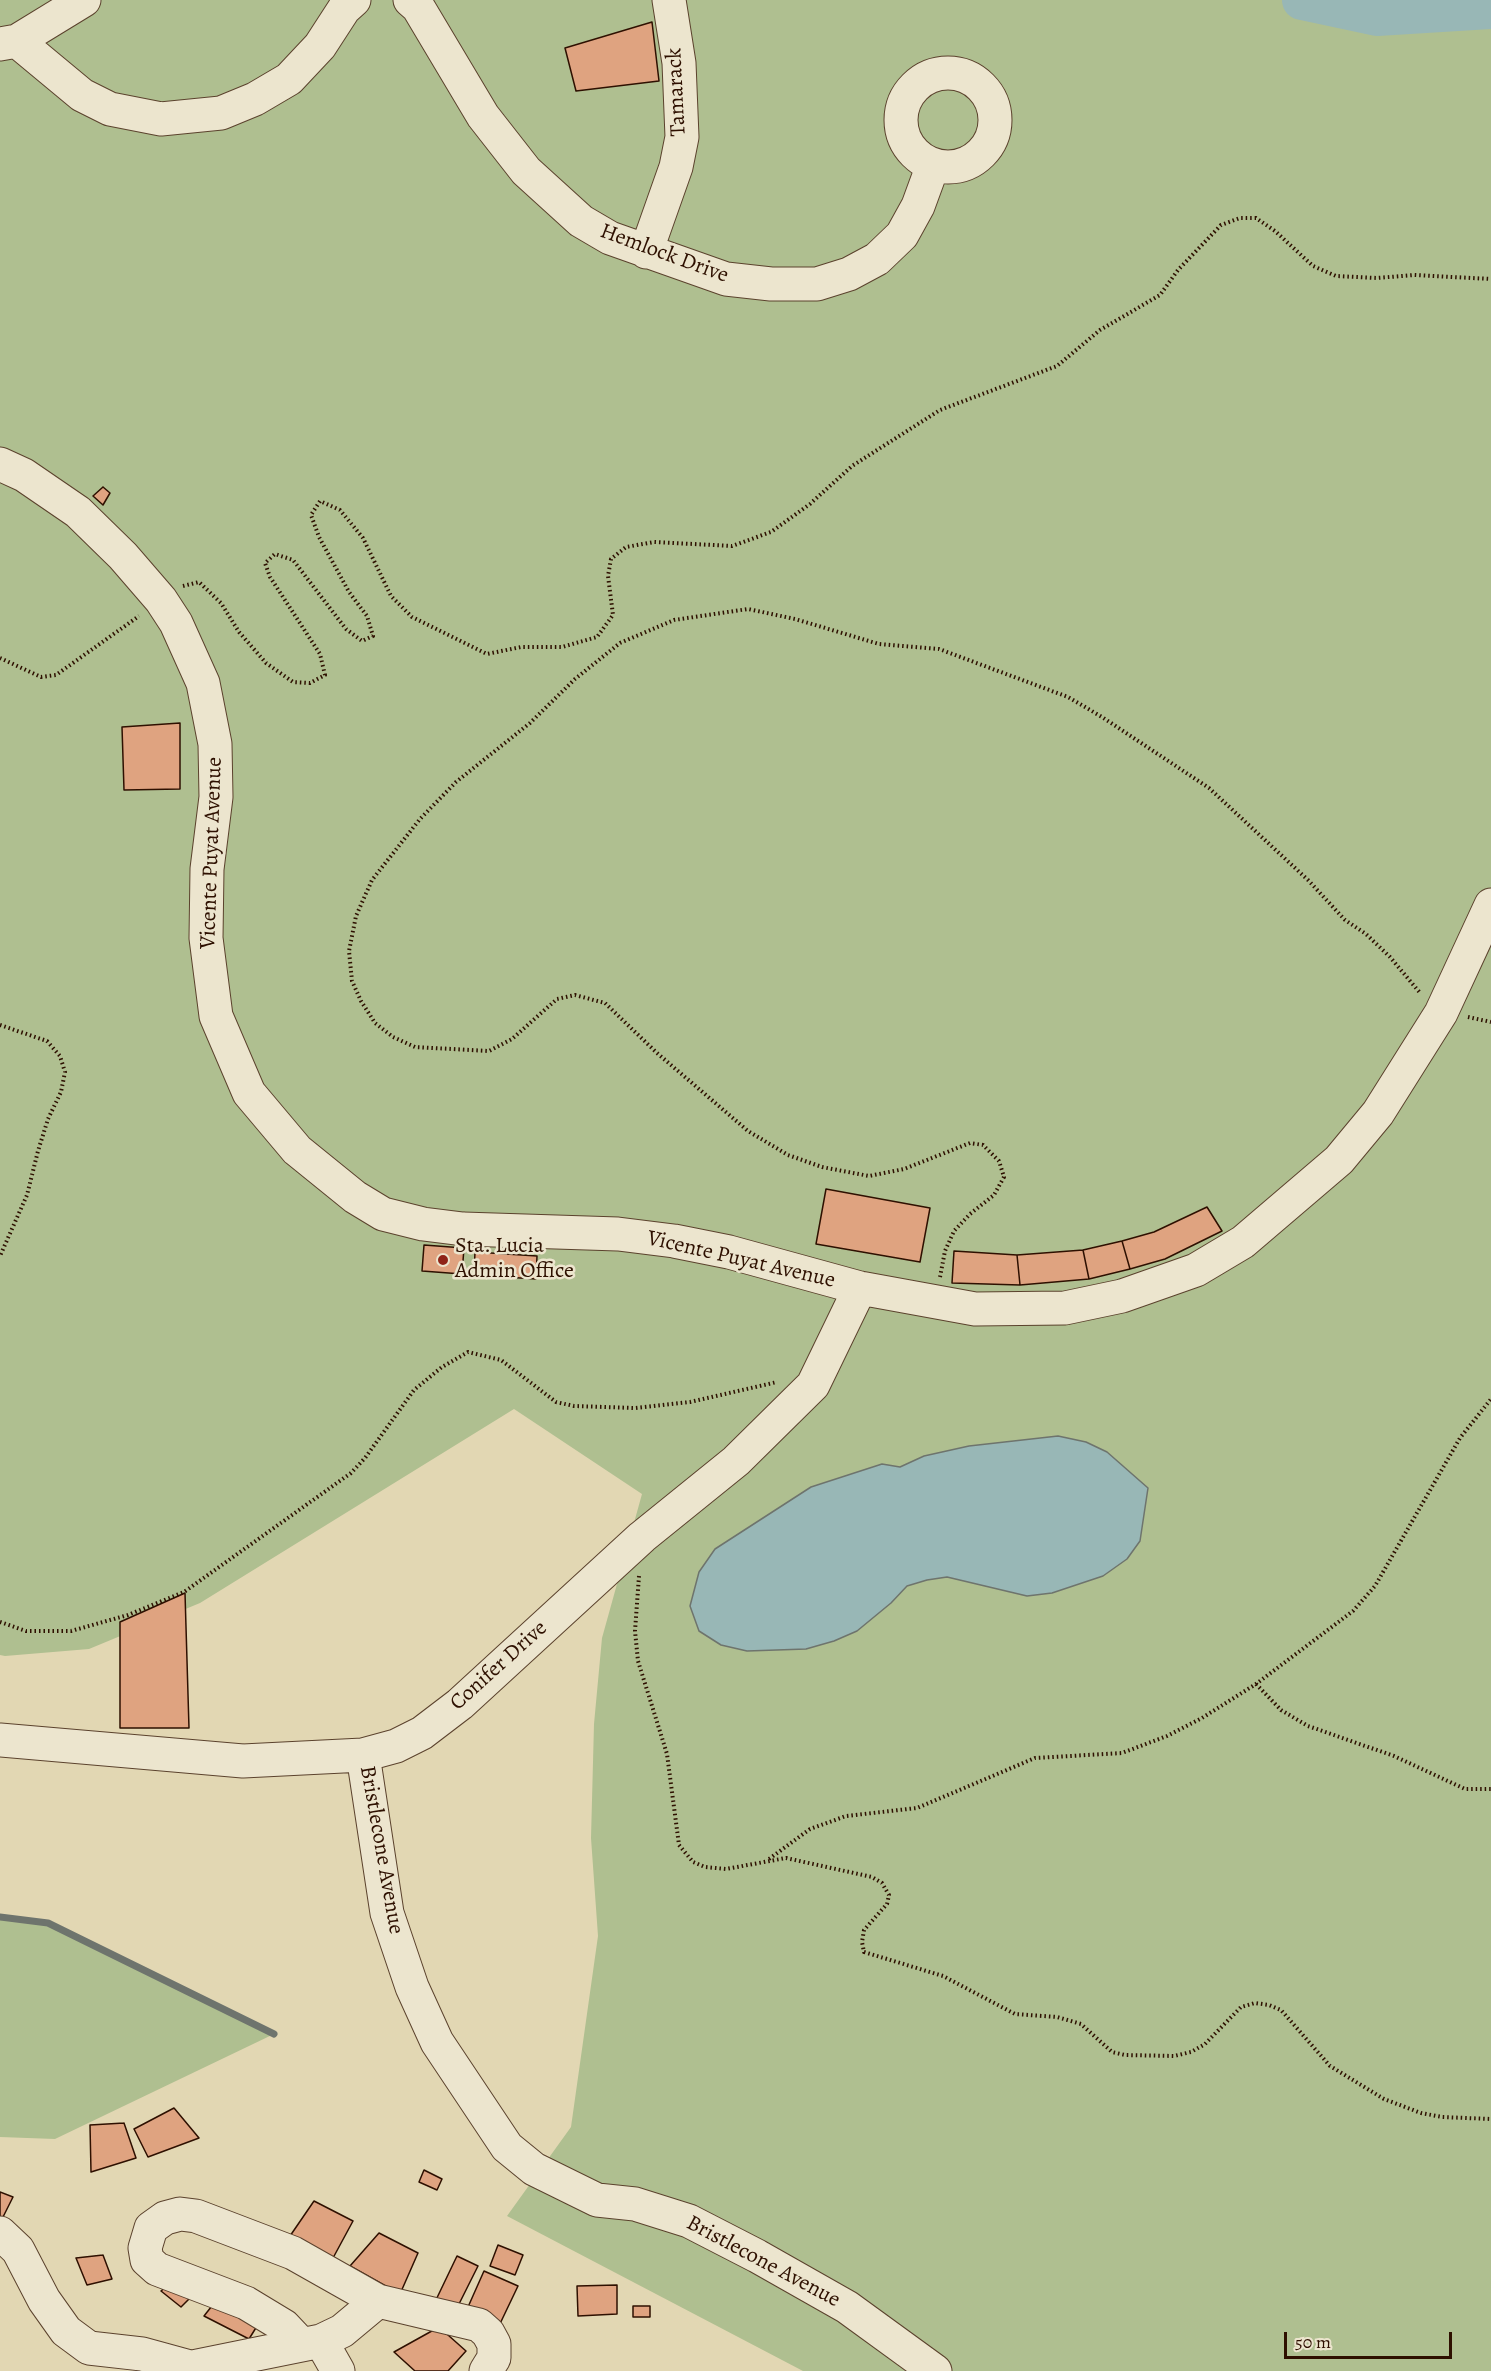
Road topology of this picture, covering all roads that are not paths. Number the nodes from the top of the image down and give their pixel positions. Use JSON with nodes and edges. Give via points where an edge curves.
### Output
{"nodes":[{"id":1,"x":84,"y":0,"type":"edge"},
{"id":2,"x":354,"y":0,"type":"edge"},
{"id":3,"x":410,"y":0,"type":"edge"},
{"id":4,"x":669,"y":0,"type":"edge"},
{"id":5,"x":8,"y":43,"type":"edge"},
{"id":6,"x":933,"y":165,"type":"dead end"},
{"id":7,"x":646,"y":252,"type":"junction"},
{"id":8,"x":0,"y":464,"type":"edge"},
{"id":9,"x":1491,"y":905,"type":"edge"},
{"id":10,"x":860,"y":1288,"type":"junction"},
{"id":11,"x":0,"y":1740,"type":"edge"},
{"id":12,"x":363,"y":1755,"type":"junction"},
{"id":13,"x":0,"y":2233,"type":"edge"},
{"id":14,"x":378,"y":2301,"type":"junction"},
{"id":15,"x":311,"y":2343,"type":"junction"},
{"id":16,"x":198,"y":2369,"type":"edge"},
{"id":17,"x":338,"y":2371,"type":"edge"},
{"id":18,"x":486,"y":2371,"type":"edge"},
{"id":19,"x":935,"y":2371,"type":"edge"}],
"edges":[{"from":1,"to":5,"type":"street"},
{"from":2,"to":5,"type":"street","via":[[289,79],[221,113],[161,119],[110,109],[82,95]]},
{"from":3,"to":7,"type":"street","name":"Hemlock Drive","via":[[418,7],[483,116],[526,171],[581,221]]},
{"from":4,"to":7,"type":"street","name":"Tamarack","via":[[679,63],[682,136],[676,167]]},
{"from":6,"to":7,"type":"street","name":"Hemlock Drive","via":[[902,235],[877,260],[817,284],[726,279]]},
{"from":8,"to":10,"type":"street","name":"Vicente Puyat Avenue","via":[[24,475],[78,512],[123,556],[176,623],[203,683],[215,744],[216,797],[207,868],[206,938],[216,1016],[249,1093],[297,1150],[355,1197],[383,1214],[423,1224],[618,1234],[674,1241]]},
{"from":9,"to":10,"type":"street","name":"Vicente Puyat Avenue","via":[[1441,1013],[1378,1113],[1339,1160],[1243,1242],[1196,1270],[1122,1296],[1065,1308],[975,1309]]},
{"from":10,"to":12,"type":"street","name":"Conifer Drive","via":[[813,1385],[736,1461],[642,1537],[460,1704],[422,1733],[396,1746]]},
{"from":11,"to":12,"type":"street","name":"Conifer Drive","via":[[243,1761]]},
{"from":12,"to":19,"type":"street","name":"Bristlecone Avenue","via":[[387,1913],[412,1988],[436,2042],[507,2147],[534,2169],[597,2200],[635,2204],[689,2221],[747,2251],[846,2307]]},
{"from":13,"to":16,"type":"street","via":[[18,2250],[66,2331],[89,2348],[142,2354]]},
{"from":14,"to":15,"type":"street","via":[[342,2331]]},
{"from":14,"to":15,"type":"street","via":[[293,2253],[196,2216],[180,2214],[151,2228],[145,2248],[147,2260],[157,2269],[246,2303]]},
{"from":14,"to":18,"type":"street","via":[[479,2325],[494,2344],[494,2358]]},
{"from":15,"to":16,"type":"street"},
{"from":15,"to":17,"type":"street"}]}
